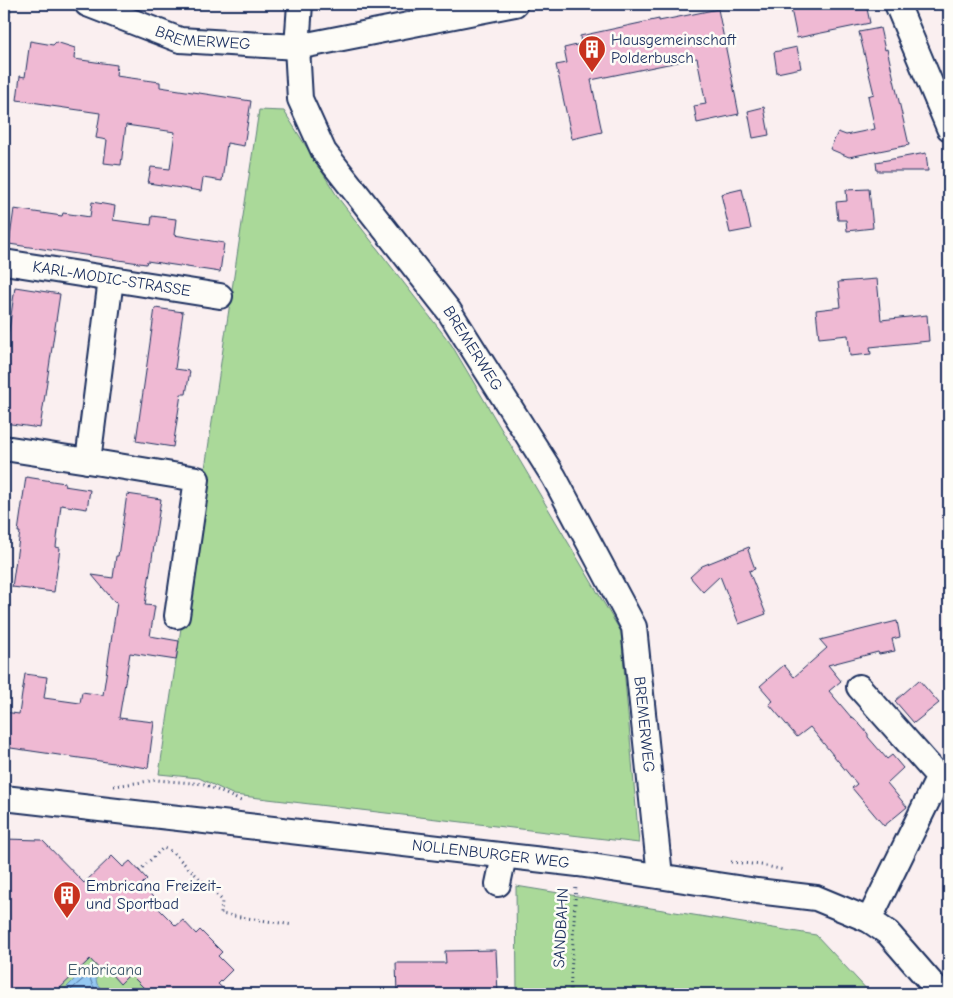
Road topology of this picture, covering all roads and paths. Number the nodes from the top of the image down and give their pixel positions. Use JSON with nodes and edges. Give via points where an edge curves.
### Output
{"nodes":[{"id":1,"x":11,"y":4,"type":"edge"},
{"id":2,"x":87,"y":4,"type":"edge"},
{"id":3,"x":300,"y":4,"type":"edge"},
{"id":4,"x":515,"y":4,"type":"edge"},
{"id":5,"x":897,"y":4,"type":"edge"},
{"id":6,"x":297,"y":48,"type":"junction"},
{"id":7,"x":4,"y":56,"type":"edge"},
{"id":8,"x":949,"y":128,"type":"edge"},
{"id":9,"x":4,"y":262,"type":"edge"},
{"id":10,"x":111,"y":279,"type":"junction"},
{"id":11,"x":220,"y":296,"type":"dead end"},
{"id":12,"x":4,"y":448,"type":"edge"},
{"id":13,"x":88,"y":462,"type":"junction"},
{"id":14,"x":177,"y":616,"type":"dead end"},
{"id":15,"x":859,"y":687,"type":"dead end"},
{"id":16,"x":944,"y":776,"type":"edge"},
{"id":17,"x":4,"y":798,"type":"edge"},
{"id":18,"x":504,"y":856,"type":"junction"},
{"id":19,"x":578,"y":864,"type":"junction"},
{"id":20,"x":139,"y":871,"type":"dead end"},
{"id":21,"x":660,"y":876,"type":"junction"},
{"id":22,"x":498,"y":884,"type":"dead end"},
{"id":23,"x":869,"y":920,"type":"junction"},
{"id":24,"x":293,"y":925,"type":"dead end"},
{"id":25,"x":570,"y":994,"type":"edge"},
{"id":26,"x":941,"y":994,"type":"edge"}],
"edges":[{"from":1,"to":7,"type":"path"},
{"from":2,"to":6,"type":"street","name":"BREMERWEG","via":[[180,40]]},
{"from":3,"to":6,"type":"street"},
{"from":4,"to":6,"type":"street"},
{"from":5,"to":8,"type":"street"},
{"from":6,"to":21,"type":"street","name":"BREMERWEG","via":[[300,98],[324,152],[449,311],[554,477],[634,627]]},
{"from":9,"to":10,"type":"street","name":"KARL-MODIC-STRASSE"},
{"from":10,"to":11,"type":"street","name":"KARL-MODIC-STRASSE"},
{"from":10,"to":13,"type":"street"},
{"from":12,"to":13,"type":"street"},
{"from":13,"to":14,"type":"street","via":[[197,479]]},
{"from":15,"to":16,"type":"street"},
{"from":16,"to":23,"type":"street"},
{"from":17,"to":18,"type":"street","name":"NOLLENBURGER WEG","via":[[168,816],[299,844]]},
{"from":18,"to":19,"type":"street","name":"NOLLENBURGER WEG"},
{"from":18,"to":22,"type":"street"},
{"from":19,"to":21,"type":"street","name":"NOLLENBURGER WEG"},
{"from":19,"to":25,"type":"path","name":"SANDBAHN"},
{"from":20,"to":24,"type":"path","via":[[163,848],[171,851],[222,900],[221,914]]},
{"from":21,"to":23,"type":"street","name":"NOLLENBURGER WEG","via":[[816,898]]},
{"from":23,"to":26,"type":"street","name":"NOLLENBURGER WEG","via":[[888,933]]}]}
